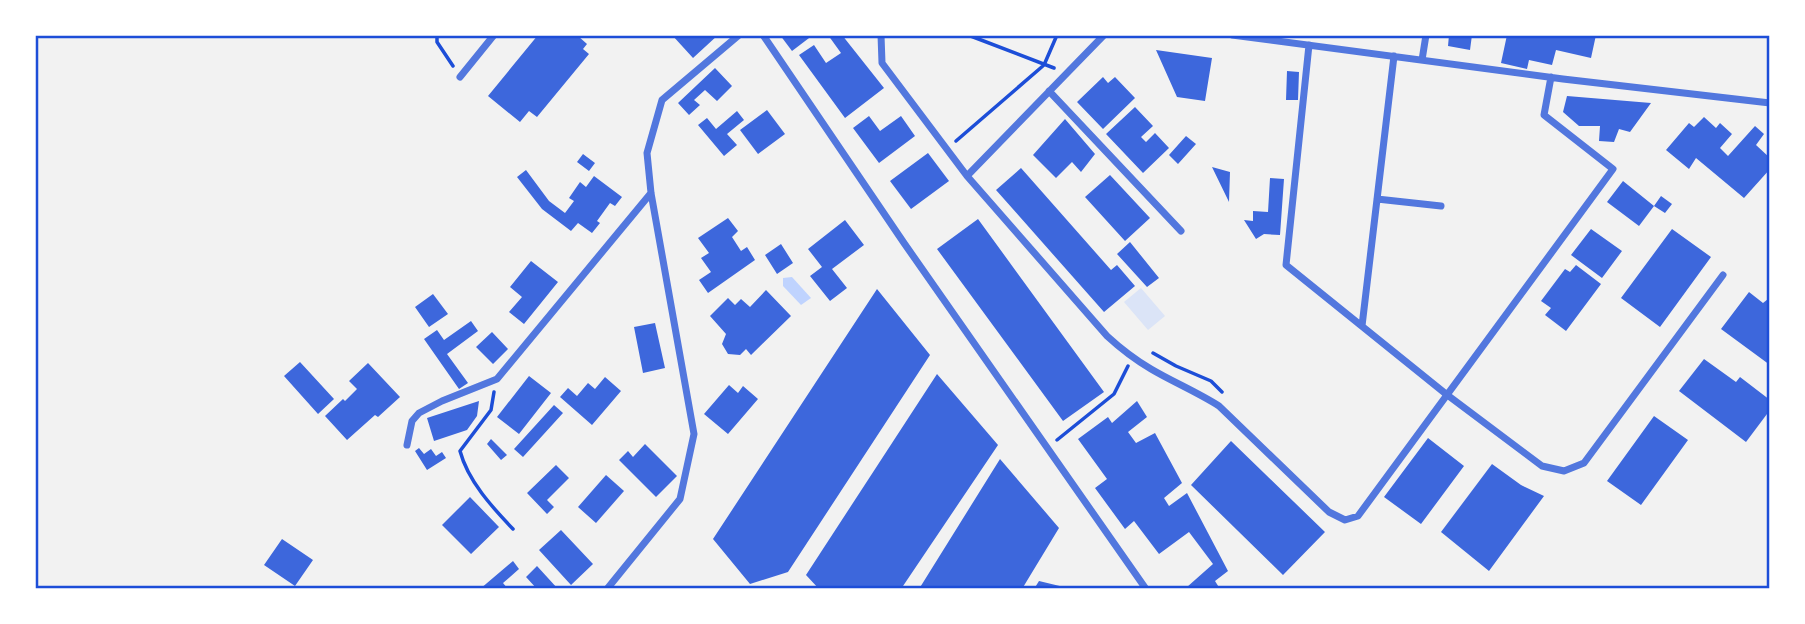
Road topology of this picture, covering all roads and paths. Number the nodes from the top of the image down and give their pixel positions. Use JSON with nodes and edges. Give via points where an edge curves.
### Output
{"nodes":[{"id":1,"x":437,"y":35,"type":"edge"},
{"id":2,"x":494,"y":35,"type":"edge"},
{"id":3,"x":739,"y":35,"type":"edge"},
{"id":4,"x":763,"y":35,"type":"edge"},
{"id":5,"x":881,"y":35,"type":"edge"},
{"id":6,"x":968,"y":35,"type":"edge"},
{"id":7,"x":1057,"y":35,"type":"edge"},
{"id":8,"x":1104,"y":35,"type":"edge"},
{"id":9,"x":1232,"y":35,"type":"edge"},
{"id":10,"x":1426,"y":35,"type":"edge"},
{"id":11,"x":1309,"y":45,"type":"junction"},
{"id":12,"x":1394,"y":56,"type":"junction"},
{"id":13,"x":1422,"y":60,"type":"junction"},
{"id":14,"x":1044,"y":65,"type":"junction"},
{"id":15,"x":1066,"y":73,"type":"junction"},
{"id":16,"x":460,"y":77,"type":"joint"},
{"id":17,"x":1551,"y":77,"type":"junction"},
{"id":18,"x":1049,"y":91,"type":"junction"},
{"id":19,"x":1770,"y":103,"type":"edge"},
{"id":20,"x":947,"y":150,"type":"junction"},
{"id":21,"x":967,"y":176,"type":"junction"},
{"id":22,"x":651,"y":193,"type":"junction"},
{"id":23,"x":1377,"y":199,"type":"junction"},
{"id":24,"x":1441,"y":206,"type":"dead end"},
{"id":25,"x":1181,"y":232,"type":"dead end"},
{"id":26,"x":1723,"y":275,"type":"dead end"},
{"id":27,"x":1362,"y":326,"type":"junction"},
{"id":28,"x":1133,"y":357,"type":"junction"},
{"id":29,"x":497,"y":379,"type":"junction"},
{"id":30,"x":1224,"y":393,"type":"dead end"},
{"id":31,"x":1447,"y":394,"type":"junction"},
{"id":32,"x":407,"y":446,"type":"dead end"},
{"id":33,"x":1047,"y":448,"type":"junction"},
{"id":34,"x":513,"y":529,"type":"dead end"},
{"id":35,"x":607,"y":589,"type":"edge"},
{"id":36,"x":1146,"y":589,"type":"edge"}],
"edges":[{"from":1,"to":16,"type":"path"},
{"from":2,"to":16,"type":"street"},
{"from":3,"to":22,"type":"street","via":[[662,100],[647,153]]},
{"from":4,"to":33,"type":"street"},
{"from":5,"to":20,"type":"street","via":[[881,63]]},
{"from":6,"to":14,"type":"path"},
{"from":7,"to":14,"type":"path"},
{"from":8,"to":15,"type":"street"},
{"from":9,"to":11,"type":"street"},
{"from":10,"to":13,"type":"street"},
{"from":11,"to":12,"type":"street"},
{"from":11,"to":27,"type":"street","via":[[1286,265]]},
{"from":12,"to":13,"type":"street"},
{"from":12,"to":23,"type":"street"},
{"from":13,"to":17,"type":"street"},
{"from":14,"to":15,"type":"path"},
{"from":14,"to":20,"type":"path"},
{"from":15,"to":18,"type":"street"},
{"from":17,"to":19,"type":"street"},
{"from":17,"to":31,"type":"street","via":[[1544,115],[1612,169]]},
{"from":18,"to":21,"type":"street"},
{"from":18,"to":25,"type":"street"},
{"from":20,"to":21,"type":"street"},
{"from":21,"to":28,"type":"street","via":[[1107,335]]},
{"from":22,"to":29,"type":"street"},
{"from":22,"to":35,"type":"street","via":[[694,434],[680,499]]},
{"from":23,"to":24,"type":"street"},
{"from":23,"to":27,"type":"street"},
{"from":26,"to":31,"type":"street","via":[[1584,463],[1564,471],[1542,466]]},
{"from":27,"to":31,"type":"street"},
{"from":28,"to":30,"type":"path","via":[[1139,344],[1211,380]]},
{"from":28,"to":31,"type":"street","via":[[1219,406],[1329,512],[1345,520],[1358,516]]},
{"from":28,"to":33,"type":"path","via":[[1114,394]]},
{"from":29,"to":32,"type":"street","via":[[419,413],[412,421]]},
{"from":29,"to":34,"type":"path","via":[[491,410],[460,451],[463,465]]},
{"from":33,"to":36,"type":"street"}]}
